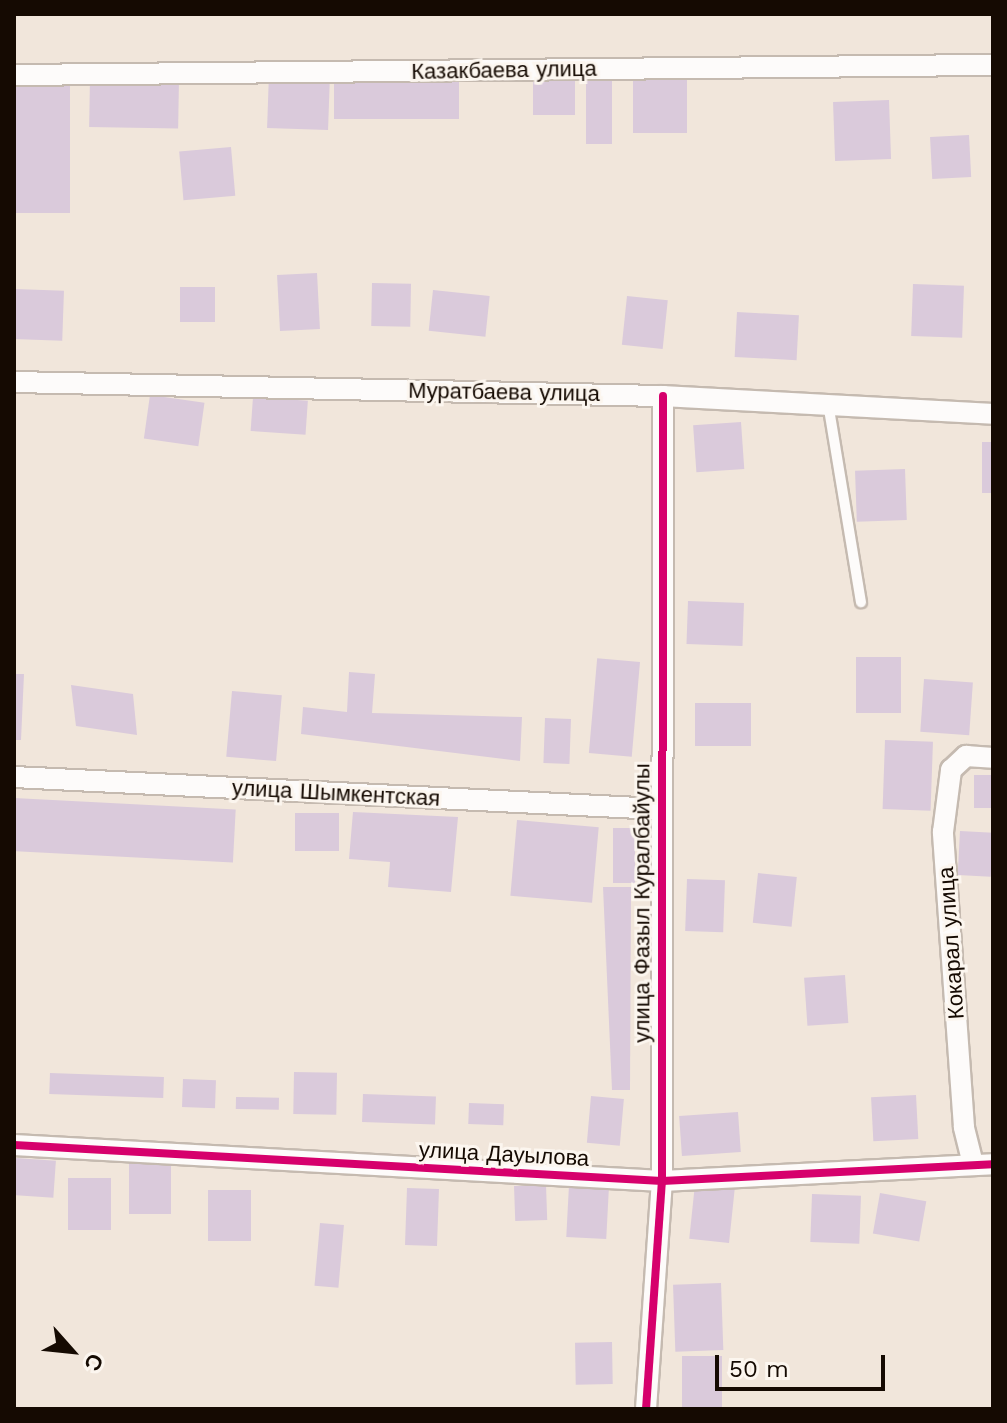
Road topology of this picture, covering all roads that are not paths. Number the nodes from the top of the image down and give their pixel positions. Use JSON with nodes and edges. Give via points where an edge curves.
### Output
{"nodes":[{"id":1,"x":993,"y":65,"type":"edge"},
{"id":2,"x":14,"y":75,"type":"edge"},
{"id":3,"x":14,"y":382,"type":"edge"},
{"id":4,"x":663,"y":396,"type":"junction"},
{"id":5,"x":828,"y":403,"type":"junction"},
{"id":6,"x":993,"y":414,"type":"edge"},
{"id":7,"x":861,"y":602,"type":"dead end"},
{"id":8,"x":993,"y":758,"type":"edge"},
{"id":9,"x":14,"y":777,"type":"edge"},
{"id":10,"x":658,"y":809,"type":"junction"},
{"id":11,"x":14,"y":1145,"type":"edge"},
{"id":12,"x":983,"y":1164,"type":"edge"},
{"id":13,"x":662,"y":1181,"type":"junction"},
{"id":14,"x":646,"y":1409,"type":"edge"}],
"edges":[{"from":1,"to":2,"type":"street","name":"Казакбаева улица"},
{"from":3,"to":4,"type":"street","name":"Муратбаева улица"},
{"from":4,"to":5,"type":"street","name":"Муратбаева улица"},
{"from":4,"to":10,"type":"street","name":"улица Фазыл Куралбайулы"},
{"from":5,"to":6,"type":"street","name":"Муратбаева улица"},
{"from":5,"to":7,"type":"lane"},
{"from":8,"to":12,"type":"street","name":"Кокарал улица","via":[[966,756],[951,770],[943,832],[964,1127]]},
{"from":9,"to":10,"type":"street","name":"улица Шымкентская"},
{"from":10,"to":13,"type":"street","name":"улица Фазыл Куралбайулы"},
{"from":11,"to":13,"type":"street","name":"улица Дауылова"},
{"from":12,"to":13,"type":"street","name":"улица Дауылова"},
{"from":13,"to":14,"type":"street","name":"улица Фазыл Куралбайулы"}]}
